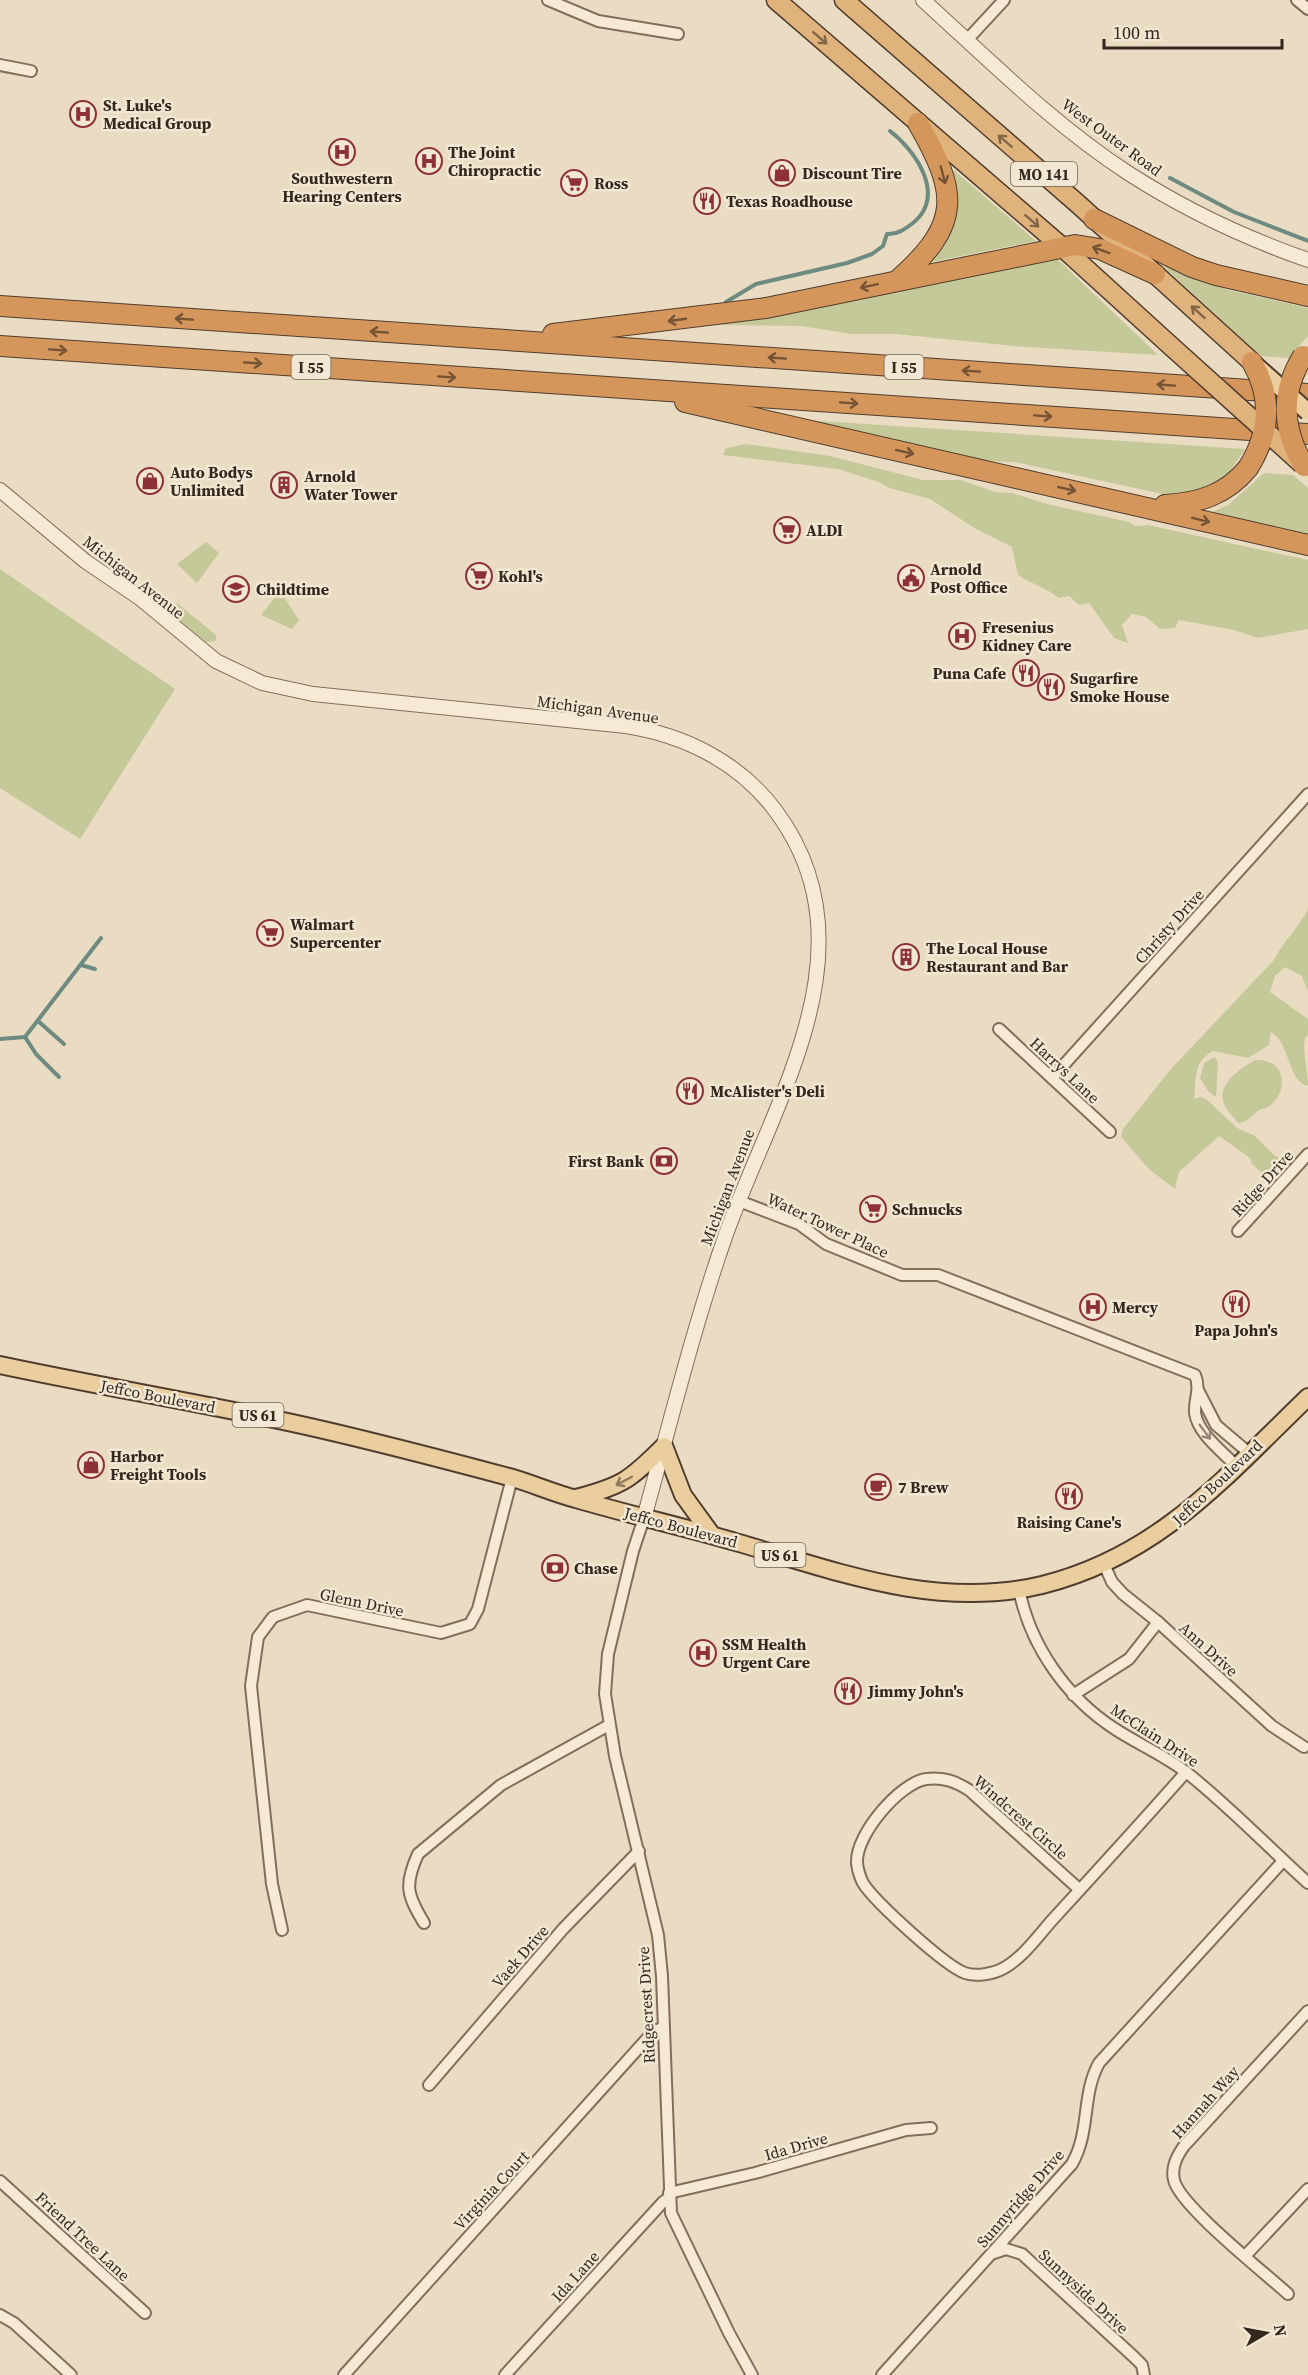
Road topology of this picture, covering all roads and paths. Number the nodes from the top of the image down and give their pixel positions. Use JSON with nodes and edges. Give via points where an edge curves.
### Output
{"nodes":[{"id":1,"x":548,"y":0,"type":"edge"},
{"id":2,"x":776,"y":0,"type":"edge"},
{"id":3,"x":844,"y":0,"type":"edge"},
{"id":4,"x":923,"y":0,"type":"edge"},
{"id":5,"x":1004,"y":0,"type":"edge"},
{"id":6,"x":1297,"y":0,"type":"edge"},
{"id":7,"x":1308,"y":9,"type":"edge"},
{"id":8,"x":678,"y":34,"type":"dead end"},
{"id":9,"x":967,"y":40,"type":"junction"},
{"id":10,"x":0,"y":65,"type":"edge"},
{"id":11,"x":31,"y":71,"type":"dead end"},
{"id":12,"x":918,"y":123,"type":"junction"},
{"id":13,"x":1094,"y":219,"type":"junction"},
{"id":14,"x":1061,"y":246,"type":"junction"},
{"id":15,"x":1308,"y":260,"type":"edge"},
{"id":16,"x":1155,"y":274,"type":"junction"},
{"id":17,"x":898,"y":280,"type":"junction"},
{"id":18,"x":1308,"y":296,"type":"edge"},
{"id":19,"x":0,"y":306,"type":"edge"},
{"id":20,"x":500,"y":340,"type":"junction"},
{"id":21,"x":0,"y":346,"type":"edge"},
{"id":22,"x":1306,"y":353,"type":"edge"},
{"id":23,"x":1246,"y":357,"type":"junction"},
{"id":24,"x":623,"y":388,"type":"junction"},
{"id":25,"x":1287,"y":393,"type":"junction"},
{"id":26,"x":1308,"y":394,"type":"edge"},
{"id":27,"x":1308,"y":412,"type":"edge"},
{"id":28,"x":1265,"y":431,"type":"junction"},
{"id":29,"x":1308,"y":434,"type":"edge"},
{"id":30,"x":1306,"y":468,"type":"edge"},
{"id":31,"x":0,"y":490,"type":"edge"},
{"id":32,"x":1144,"y":506,"type":"junction"},
{"id":33,"x":1308,"y":546,"type":"edge"},
{"id":34,"x":1308,"y":794,"type":"edge"},
{"id":35,"x":999,"y":1029,"type":"dead end"},
{"id":36,"x":1052,"y":1078,"type":"junction"},
{"id":37,"x":1110,"y":1132,"type":"dead end"},
{"id":38,"x":1308,"y":1154,"type":"edge"},
{"id":39,"x":739,"y":1201,"type":"junction"},
{"id":40,"x":1238,"y":1231,"type":"dead end"},
{"id":41,"x":0,"y":1365,"type":"edge"},
{"id":42,"x":1198,"y":1390,"type":"junction"},
{"id":43,"x":1308,"y":1397,"type":"edge"},
{"id":44,"x":664,"y":1446,"type":"junction"},
{"id":45,"x":1249,"y":1453,"type":"junction"},
{"id":46,"x":1236,"y":1466,"type":"junction"},
{"id":47,"x":512,"y":1478,"type":"junction"},
{"id":48,"x":574,"y":1499,"type":"junction"},
{"id":49,"x":644,"y":1518,"type":"junction"},
{"id":50,"x":712,"y":1535,"type":"junction"},
{"id":51,"x":1104,"y":1564,"type":"junction"},
{"id":52,"x":1019,"y":1589,"type":"junction"},
{"id":53,"x":1158,"y":1622,"type":"junction"},
{"id":54,"x":1074,"y":1695,"type":"junction"},
{"id":55,"x":609,"y":1725,"type":"junction"},
{"id":56,"x":1304,"y":1747,"type":"dead end"},
{"id":57,"x":1186,"y":1772,"type":"junction"},
{"id":58,"x":639,"y":1851,"type":"junction"},
{"id":59,"x":1283,"y":1861,"type":"junction"},
{"id":60,"x":1308,"y":1883,"type":"edge"},
{"id":61,"x":1080,"y":1890,"type":"junction"},
{"id":62,"x":424,"y":1923,"type":"dead end"},
{"id":63,"x":282,"y":1930,"type":"dead end"},
{"id":64,"x":1308,"y":2011,"type":"edge"},
{"id":65,"x":662,"y":2028,"type":"junction"},
{"id":66,"x":429,"y":2085,"type":"dead end"},
{"id":67,"x":931,"y":2128,"type":"dead end"},
{"id":68,"x":0,"y":2181,"type":"edge"},
{"id":69,"x":1308,"y":2189,"type":"edge"},
{"id":70,"x":669,"y":2196,"type":"junction"},
{"id":71,"x":992,"y":2254,"type":"junction"},
{"id":72,"x":1246,"y":2255,"type":"junction"},
{"id":73,"x":1288,"y":2294,"type":"dead end"},
{"id":74,"x":145,"y":2313,"type":"dead end"},
{"id":75,"x":0,"y":2315,"type":"edge"},
{"id":76,"x":71,"y":2375,"type":"edge"},
{"id":77,"x":344,"y":2375,"type":"edge"},
{"id":78,"x":505,"y":2375,"type":"edge"},
{"id":79,"x":752,"y":2375,"type":"edge"},
{"id":80,"x":882,"y":2375,"type":"edge"},
{"id":81,"x":1144,"y":2375,"type":"edge"}],
"edges":[{"from":1,"to":8,"type":"street","via":[[598,21]]},
{"from":2,"to":12,"type":"highway","number":"MO 141","one_way":true},
{"from":13,"to":3,"type":"highway","number":"MO 141","one_way":true},
{"from":4,"to":9,"type":"street","name":"West Outer Road"},
{"from":5,"to":9,"type":"street"},
{"from":6,"to":7,"type":"street"},
{"from":9,"to":15,"type":"street","name":"West Outer Road","via":[[1060,122],[1127,172],[1218,223]]},
{"from":10,"to":11,"type":"street"},
{"from":12,"to":14,"type":"highway","number":"MO 141","one_way":true},
{"from":12,"to":17,"type":"highway","one_way":true,"via":[[943,170],[947,206],[930,250]]},
{"from":13,"to":16,"type":"highway","number":"MO 141"},
{"from":13,"to":18,"type":"highway","via":[[1192,267]]},
{"from":16,"to":14,"type":"highway","one_way":true,"via":[[1100,249]]},
{"from":14,"to":17,"type":"highway"},
{"from":14,"to":28,"type":"highway","number":"MO 141","bridge":true},
{"from":23,"to":16,"type":"highway","number":"MO 141","one_way":true},
{"from":17,"to":20,"type":"highway","one_way":true,"via":[[766,308]]},
{"from":20,"to":19,"type":"highway","number":"I 55","one_way":true},
{"from":26,"to":20,"type":"highway","number":"I 55","one_way":true},
{"from":21,"to":24,"type":"highway","number":"I 55","one_way":true},
{"from":22,"to":25,"type":"highway","bridge":true,"via":[[1292,375]]},
{"from":23,"to":25,"type":"main road","number":"MO 141","bridge":true},
{"from":23,"to":28,"type":"highway","bridge":true,"via":[[1264,385]]},
{"from":24,"to":29,"type":"highway","number":"I 55","one_way":true},
{"from":24,"to":32,"type":"highway","one_way":true},
{"from":25,"to":27,"type":"main road","number":"MO 141","bridge":true},
{"from":25,"to":30,"type":"highway","bridge":true,"via":[[1288,432]]},
{"from":28,"to":30,"type":"highway","number":"MO 141","bridge":true},
{"from":28,"to":32,"type":"highway","bridge":true,"via":[[1248,468],[1213,497]]},
{"from":31,"to":39,"type":"street","name":"Michigan Avenue","via":[[85,561],[149,605],[208,656],[249,678],[313,694],[638,728],[698,747],[729,765],[758,789],[788,829],[807,868],[818,913],[820,954],[805,1028]]},
{"from":32,"to":33,"type":"highway","one_way":true},
{"from":34,"to":36,"type":"street","name":"Christy Drive"},
{"from":35,"to":36,"type":"street","name":"Harrys Lane"},
{"from":36,"to":37,"type":"street","name":"Harrys Lane"},
{"from":38,"to":40,"type":"street","name":"Ridge Drive"},
{"from":39,"to":42,"type":"street","name":"Water Tower Place","via":[[799,1224],[826,1244],[902,1275],[938,1275],[1176,1367],[1194,1375]]},
{"from":39,"to":44,"type":"street","name":"Michigan Avenue","via":[[693,1339]]},
{"from":41,"to":47,"type":"main road","name":"Jeffco Boulevard","number":"US 61","via":[[289,1422]]},
{"from":42,"to":45,"type":"street","name":"Water Tower Place","via":[[1216,1425]]},
{"from":42,"to":46,"type":"street","one_way":true,"via":[[1195,1414],[1200,1426]]},
{"from":43,"to":45,"type":"main road","name":"Jeffco Boulevard","number":"US 61"},
{"from":44,"to":48,"type":"main road","one_way":true,"via":[[629,1480]]},
{"from":44,"to":49,"type":"street","name":"Michigan Avenue"},
{"from":44,"to":50,"type":"main road","via":[[683,1495]]},
{"from":45,"to":46,"type":"main road","name":"Jeffco Boulevard","number":"US 61"},
{"from":46,"to":51,"type":"main road","name":"Jeffco Boulevard","number":"US 61","via":[[1177,1522]]},
{"from":47,"to":48,"type":"main road","name":"Jeffco Boulevard","number":"US 61"},
{"from":47,"to":63,"type":"street","name":"Glenn Drive","via":[[483,1592],[470,1624],[441,1633],[307,1605],[273,1617],[258,1637],[251,1686],[271,1873]]},
{"from":48,"to":49,"type":"main road","name":"Jeffco Boulevard","number":"US 61"},
{"from":49,"to":50,"type":"main road","name":"Jeffco Boulevard","number":"US 61"},
{"from":49,"to":55,"type":"street","name":"Ridgecrest Drive","via":[[606,1667],[604,1694]]},
{"from":50,"to":52,"type":"main road","name":"Jeffco Boulevard","number":"US 61","via":[[904,1588],[966,1594]]},
{"from":51,"to":52,"type":"main road","name":"Jeffco Boulevard","number":"US 61"},
{"from":51,"to":53,"type":"street","name":"Ann Drive","via":[[1116,1588]]},
{"from":52,"to":54,"type":"street","name":"McClain Drive","via":[[1040,1646]]},
{"from":53,"to":54,"type":"street","via":[[1129,1659]]},
{"from":53,"to":56,"type":"street","name":"Ann Drive","via":[[1272,1726]]},
{"from":54,"to":57,"type":"street","name":"McClain Drive","via":[[1114,1729]]},
{"from":55,"to":58,"type":"street","name":"Ridgecrest Drive"},
{"from":55,"to":62,"type":"street","via":[[501,1785],[418,1854],[407,1888]]},
{"from":57,"to":59,"type":"street","name":"McClain Drive"},
{"from":57,"to":61,"type":"street","name":"Windcrest Circle"},
{"from":58,"to":65,"type":"street","name":"Ridgecrest Drive","via":[[658,1935]]},
{"from":58,"to":66,"type":"street","name":"Vaek Drive","via":[[563,1929]]},
{"from":59,"to":60,"type":"street","name":"McClain Drive"},
{"from":59,"to":71,"type":"street","name":"Sunnyridge Drive","via":[[1099,2063],[1089,2085],[1079,2152]]},
{"from":61,"to":61,"type":"street","name":"Windcrest Circle","via":[[969,1790],[948,1780],[924,1779],[906,1787],[879,1814],[859,1845],[856,1862],[863,1883],[877,1900],[943,1960],[966,1974],[1004,1968]]},
{"from":64,"to":72,"type":"street","name":"Hannah Way","via":[[1184,2146],[1174,2167],[1179,2193]]},
{"from":65,"to":70,"type":"street","name":"Ridgecrest Drive"},
{"from":65,"to":77,"type":"street","name":"Virginia Court","via":[[653,2032]]},
{"from":67,"to":70,"type":"street","name":"Ida Drive","via":[[906,2130]]},
{"from":68,"to":74,"type":"street","name":"Friend Tree Lane"},
{"from":69,"to":72,"type":"street"},
{"from":70,"to":78,"type":"street","name":"Ida Lane"},
{"from":70,"to":79,"type":"street","name":"Ridgecrest Drive","via":[[681,2236]]},
{"from":71,"to":80,"type":"street","name":"Sunnyridge Drive"},
{"from":71,"to":81,"type":"street","name":"Sunnyside Drive","via":[[1006,2249],[1022,2254],[1134,2357],[1142,2365]]},
{"from":72,"to":73,"type":"street","name":"Hannah Way"},
{"from":75,"to":76,"type":"street"}]}
